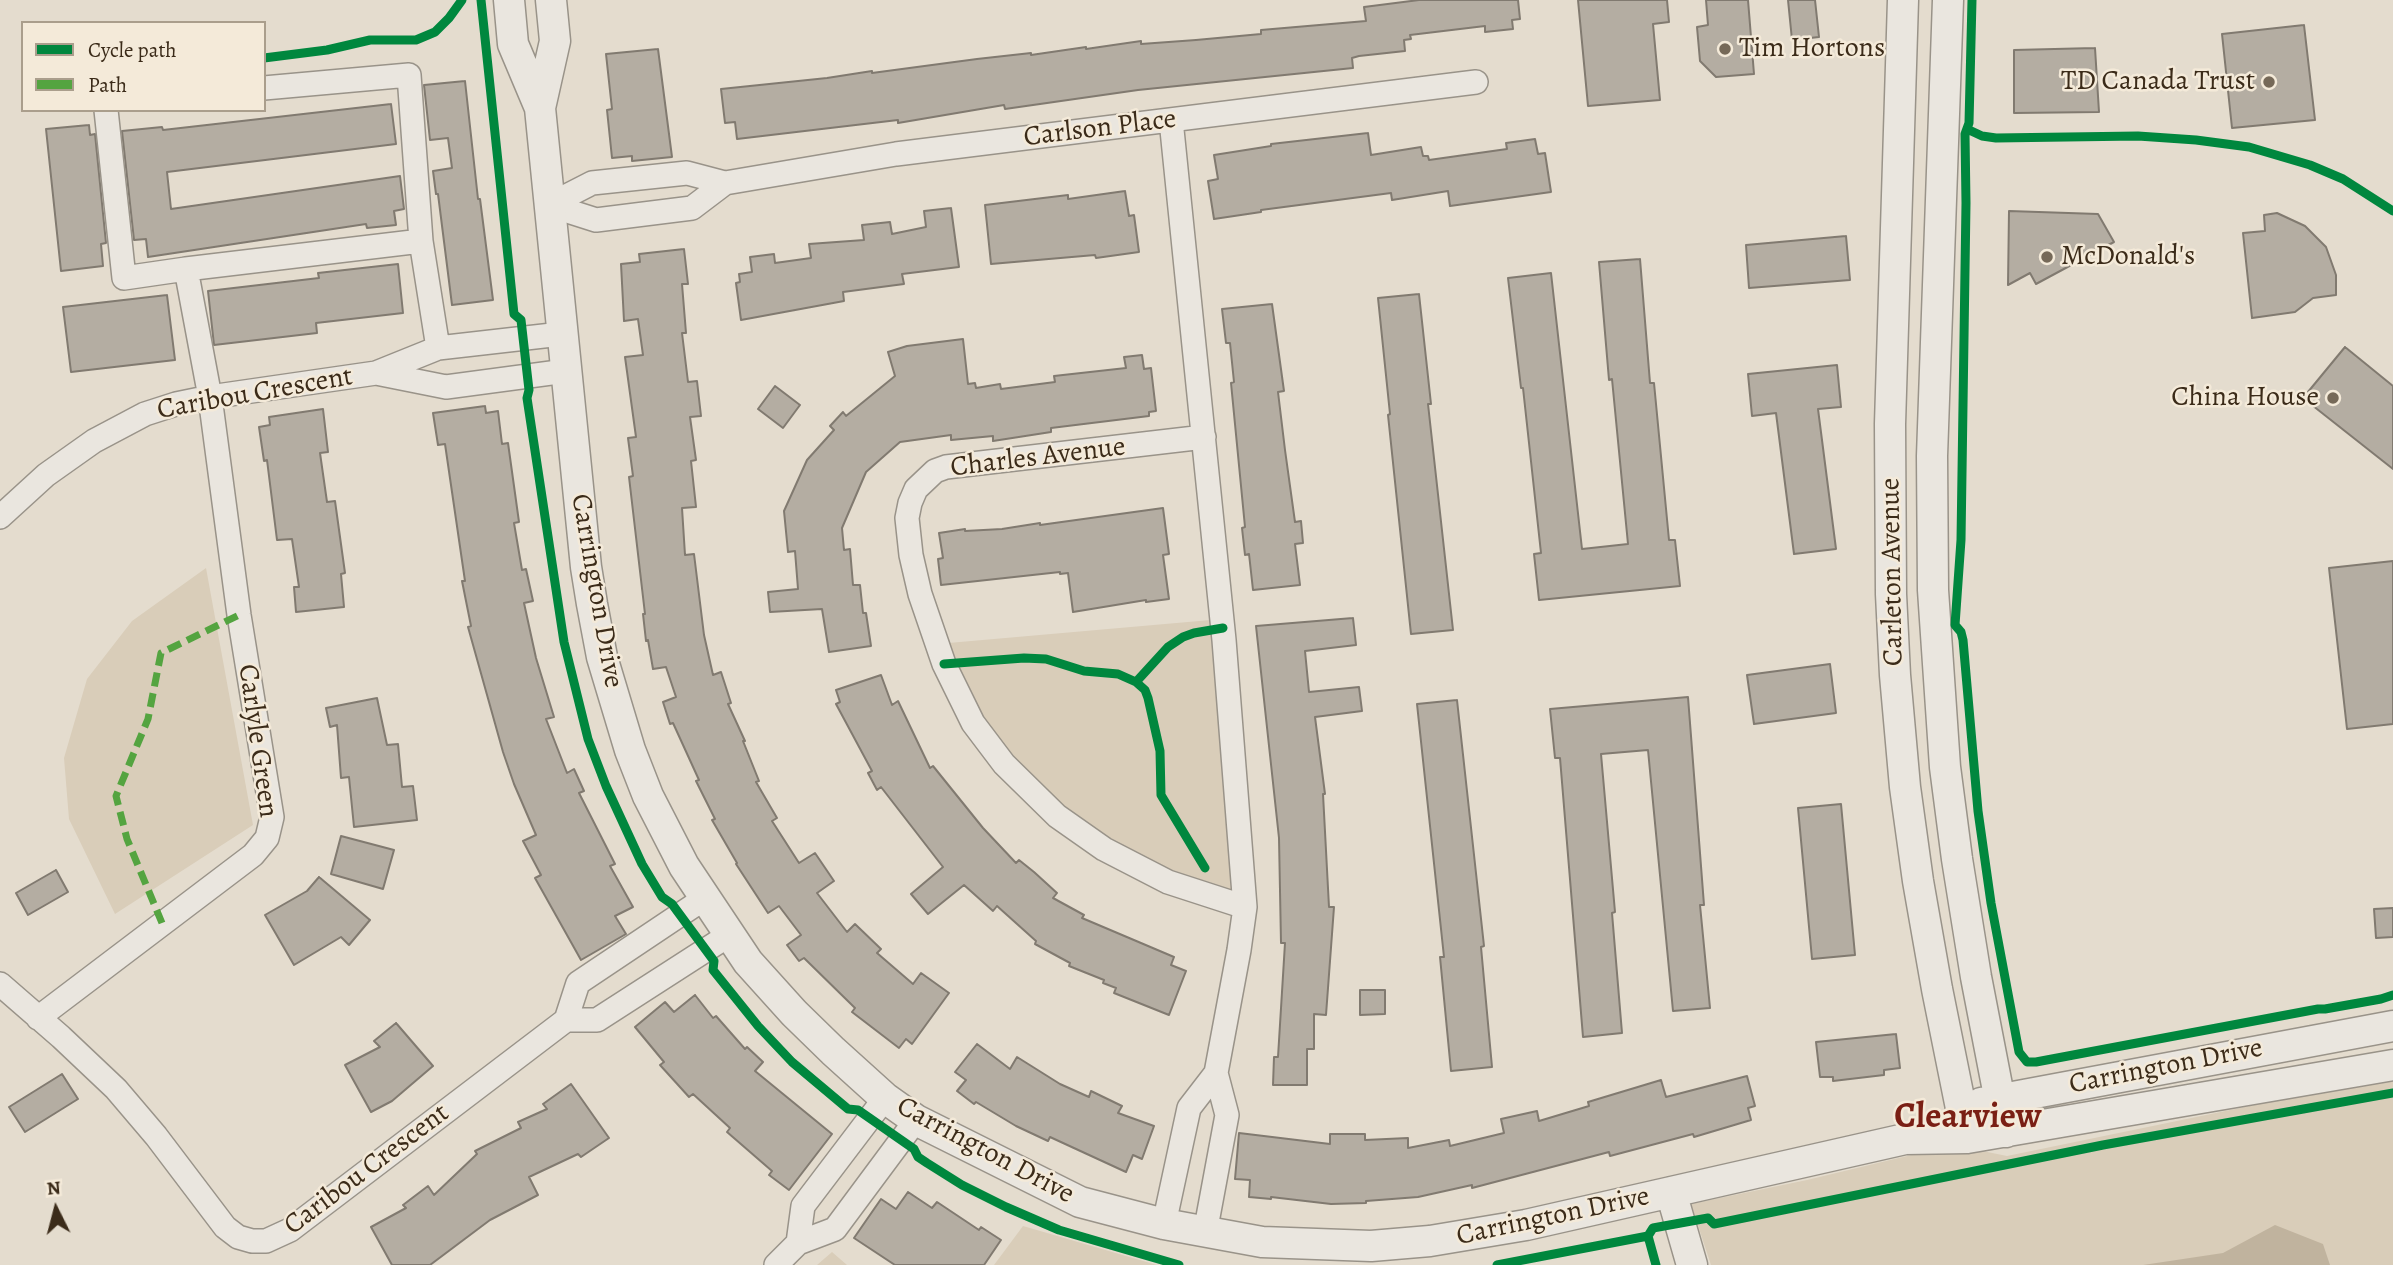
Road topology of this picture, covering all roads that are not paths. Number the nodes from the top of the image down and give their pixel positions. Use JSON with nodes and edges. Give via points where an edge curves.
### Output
{"nodes":[{"id":1,"x":509,"y":0,"type":"edge"},
{"id":2,"x":551,"y":0,"type":"edge"},
{"id":3,"x":1903,"y":0,"type":"edge"},
{"id":4,"x":1948,"y":0,"type":"edge"},
{"id":5,"x":1476,"y":82,"type":"dead end"},
{"id":6,"x":266,"y":89,"type":"edge"},
{"id":7,"x":540,"y":108,"type":"junction"},
{"id":8,"x":106,"y":112,"type":"edge"},
{"id":9,"x":1171,"y":120,"type":"junction"},
{"id":10,"x":725,"y":183,"type":"junction"},
{"id":11,"x":549,"y":205,"type":"junction"},
{"id":12,"x":421,"y":241,"type":"junction"},
{"id":13,"x":186,"y":269,"type":"junction"},
{"id":14,"x":561,"y":334,"type":"junction"},
{"id":15,"x":438,"y":348,"type":"junction"},
{"id":16,"x":566,"y":371,"type":"junction"},
{"id":17,"x":376,"y":373,"type":"junction"},
{"id":18,"x":210,"y":397,"type":"junction"},
{"id":19,"x":1204,"y":437,"type":"junction"},
{"id":20,"x":0,"y":517,"type":"edge"},
{"id":21,"x":705,"y":898,"type":"junction"},
{"id":22,"x":1245,"y":907,"type":"junction"},
{"id":23,"x":729,"y":935,"type":"junction"},
{"id":24,"x":0,"y":984,"type":"edge"},
{"id":25,"x":38,"y":1018,"type":"junction"},
{"id":26,"x":566,"y":1020,"type":"junction"},
{"id":27,"x":2393,"y":1026,"type":"edge"},
{"id":28,"x":2393,"y":1065,"type":"edge"},
{"id":29,"x":1216,"y":1073,"type":"junction"},
{"id":30,"x":885,"y":1098,"type":"junction"},
{"id":31,"x":1999,"y":1098,"type":"junction"},
{"id":32,"x":1960,"y":1109,"type":"junction"},
{"id":33,"x":916,"y":1120,"type":"junction"},
{"id":34,"x":2006,"y":1132,"type":"junction"},
{"id":35,"x":1967,"y":1138,"type":"junction"},
{"id":36,"x":1905,"y":1139,"type":"junction"},
{"id":37,"x":1671,"y":1192,"type":"junction"},
{"id":38,"x":1164,"y":1224,"type":"junction"},
{"id":39,"x":1205,"y":1233,"type":"junction"},
{"id":40,"x":798,"y":1243,"type":"junction"},
{"id":41,"x":776,"y":1265,"type":"edge"},
{"id":42,"x":1692,"y":1265,"type":"edge"}],
"edges":[{"from":1,"to":7,"type":"street","name":"Carrington Drive","via":[[513,44]]},
{"from":2,"to":7,"type":"street","name":"Carrington Drive","via":[[555,41]]},
{"from":3,"to":32,"type":"street","name":"Carleton Avenue","via":[[1890,424],[1894,662],[1918,881]]},
{"from":4,"to":31,"type":"street","name":"Carleton Avenue","via":[[1931,456],[1933,590],[1945,767]]},
{"from":5,"to":9,"type":"street","name":"Carlson Place"},
{"from":6,"to":12,"type":"street","via":[[409,75]]},
{"from":7,"to":11,"type":"street","name":"Carrington Drive"},
{"from":8,"to":13,"type":"street","via":[[124,278]]},
{"from":9,"to":10,"type":"street","name":"Carlson Place","via":[[896,154]]},
{"from":9,"to":19,"type":"street"},
{"from":10,"to":11,"type":"street","name":"Carlson Place","via":[[687,173],[592,183]]},
{"from":10,"to":11,"type":"street","name":"Carlson Place","via":[[692,208],[596,220]]},
{"from":11,"to":14,"type":"street","name":"Carrington Drive"},
{"from":12,"to":13,"type":"street"},
{"from":12,"to":15,"type":"street"},
{"from":13,"to":18,"type":"street","name":"Carlyle Green"},
{"from":14,"to":15,"type":"street","name":"Caribou Crescent"},
{"from":14,"to":16,"type":"street","name":"Carrington Drive"},
{"from":15,"to":17,"type":"street","name":"Caribou Crescent"},
{"from":16,"to":17,"type":"street","name":"Caribou Crescent","via":[[446,387]]},
{"from":16,"to":21,"type":"street","name":"Carrington Drive","via":[[586,567],[602,657],[648,796]]},
{"from":17,"to":18,"type":"street","name":"Caribou Crescent"},
{"from":18,"to":20,"type":"street","name":"Caribou Crescent","via":[[176,404],[118,426],[46,475]]},
{"from":18,"to":25,"type":"street","name":"Carlyle Green","via":[[239,615],[272,805],[270,829],[253,855]]},
{"from":19,"to":22,"type":"street"},
{"from":19,"to":22,"type":"street","name":"Charles Avenue","via":[[935,471],[916,489],[910,503],[911,555],[944,664],[973,723],[1004,764],[1057,816],[1104,849],[1168,882]]},
{"from":21,"to":23,"type":"street","name":"Carrington Drive"},
{"from":21,"to":26,"type":"street","via":[[578,983]]},
{"from":22,"to":29,"type":"street"},
{"from":23,"to":26,"type":"street","via":[[597,1020]]},
{"from":23,"to":30,"type":"street","name":"Carrington Drive","via":[[794,1013]]},
{"from":24,"to":25,"type":"street","name":"Caribou Crescent"},
{"from":25,"to":26,"type":"street","name":"Caribou Crescent","via":[[136,1111],[225,1227],[252,1241],[266,1241],[290,1230]]},
{"from":27,"to":31,"type":"street","name":"Carrington Drive"},
{"from":28,"to":34,"type":"street","name":"Carrington Drive"},
{"from":29,"to":38,"type":"street","via":[[1189,1108]]},
{"from":29,"to":39,"type":"street","via":[[1227,1115]]},
{"from":30,"to":33,"type":"street","name":"Carrington Drive"},
{"from":30,"to":40,"type":"street","via":[[803,1206]]},
{"from":31,"to":32,"type":"street","name":"Carrington Drive"},
{"from":31,"to":34,"type":"street","name":"Carleton Avenue"},
{"from":32,"to":35,"type":"street","name":"Carleton Avenue"},
{"from":32,"to":36,"type":"street","name":"Carrington Drive"},
{"from":33,"to":38,"type":"street","name":"Carrington Drive","via":[[1080,1202]]},
{"from":33,"to":40,"type":"street","via":[[835,1229]]},
{"from":34,"to":35,"type":"street","name":"Carrington Drive"},
{"from":35,"to":36,"type":"street","name":"Carrington Drive"},
{"from":36,"to":37,"type":"street","name":"Carrington Drive"},
{"from":37,"to":39,"type":"street","name":"Carrington Drive","via":[[1490,1232],[1407,1243],[1262,1242]]},
{"from":37,"to":42,"type":"street"},
{"from":38,"to":39,"type":"street","name":"Carrington Drive"},
{"from":40,"to":41,"type":"street"}]}
